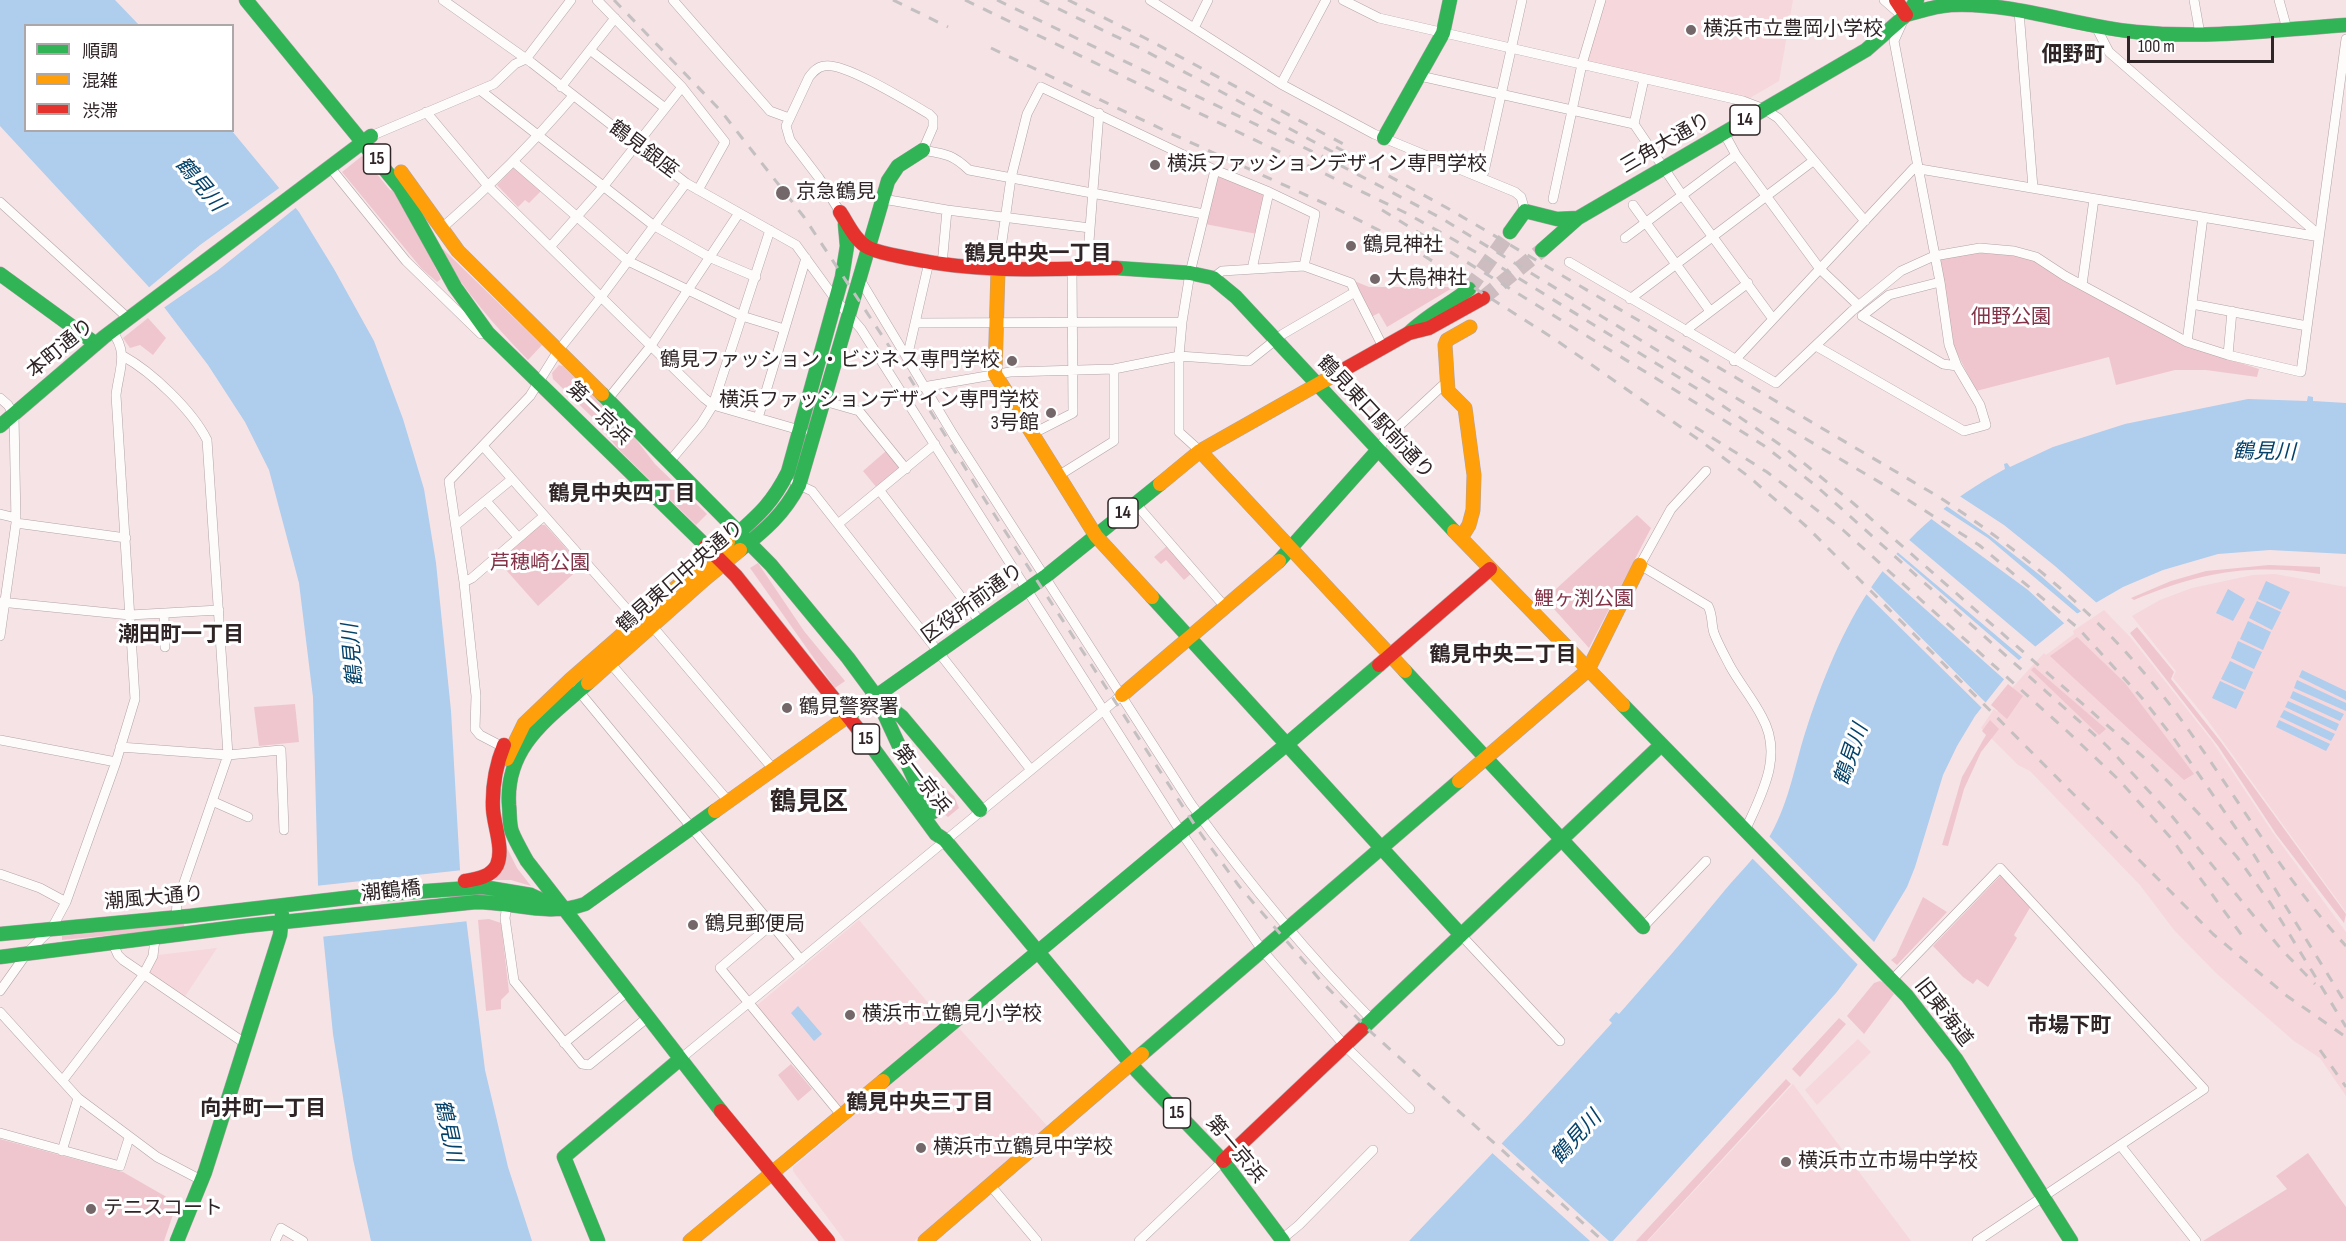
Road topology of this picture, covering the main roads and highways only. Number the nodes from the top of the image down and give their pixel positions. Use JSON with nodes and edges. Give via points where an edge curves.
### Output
{"nodes":[{"id":1,"x":246,"y":0,"type":"edge"},
{"id":2,"x":259,"y":0,"type":"edge"},
{"id":3,"x":1450,"y":0,"type":"edge"},
{"id":4,"x":1896,"y":0,"type":"edge"},
{"id":5,"x":1917,"y":0,"type":"edge"},
{"id":6,"x":1906,"y":15,"type":"junction"},
{"id":7,"x":2346,"y":25,"type":"edge"},
{"id":8,"x":366,"y":138,"type":"junction"},
{"id":9,"x":1384,"y":138,"type":"road end"},
{"id":10,"x":923,"y":150,"type":"road end"},
{"id":11,"x":1578,"y":218,"type":"junction"},
{"id":12,"x":1510,"y":232,"type":"tunnel mouth"},
{"id":13,"x":867,"y":247,"type":"junction"},
{"id":14,"x":1542,"y":250,"type":"tunnel mouth"},
{"id":15,"x":998,"y":269,"type":"junction"},
{"id":16,"x":0,"y":274,"type":"edge"},
{"id":17,"x":842,"y":278,"type":"junction"},
{"id":18,"x":1469,"y":289,"type":"tunnel mouth"},
{"id":19,"x":1483,"y":298,"type":"tunnel mouth"},
{"id":20,"x":1470,"y":327,"type":"dead end"},
{"id":21,"x":1409,"y":333,"type":"junction"},
{"id":22,"x":96,"y":344,"type":"junction"},
{"id":23,"x":1316,"y":385,"type":"junction"},
{"id":24,"x":0,"y":426,"type":"edge"},
{"id":25,"x":1378,"y":450,"type":"junction"},
{"id":26,"x":1200,"y":451,"type":"junction"},
{"id":27,"x":739,"y":532,"type":"junction"},
{"id":28,"x":1096,"y":536,"type":"junction"},
{"id":29,"x":1461,"y":538,"type":"junction"},
{"id":30,"x":750,"y":544,"type":"junction"},
{"id":31,"x":1289,"y":549,"type":"junction"},
{"id":32,"x":719,"y":560,"type":"junction"},
{"id":33,"x":1640,"y":565,"type":"road end"},
{"id":34,"x":1490,"y":569,"type":"junction"},
{"id":35,"x":1190,"y":639,"type":"junction"},
{"id":36,"x":1390,"y":656,"type":"junction"},
{"id":37,"x":1588,"y":670,"type":"junction"},
{"id":38,"x":1122,"y":695,"type":"road end"},
{"id":39,"x":876,"y":696,"type":"junction"},
{"id":40,"x":848,"y":717,"type":"junction"},
{"id":41,"x":524,"y":724,"type":"junction"},
{"id":42,"x":1287,"y":744,"type":"junction"},
{"id":43,"x":1661,"y":745,"type":"junction"},
{"id":44,"x":1484,"y":757,"type":"junction"},
{"id":45,"x":980,"y":810,"type":"road end"},
{"id":46,"x":1748,"y":834,"type":"joint"},
{"id":47,"x":945,"y":840,"type":"junction"},
{"id":48,"x":1562,"y":840,"type":"junction"},
{"id":49,"x":1382,"y":848,"type":"junction"},
{"id":50,"x":475,"y":890,"type":"junction"},
{"id":51,"x":311,"y":903,"type":"joint"},
{"id":52,"x":558,"y":904,"type":"junction"},
{"id":53,"x":283,"y":907,"type":"junction"},
{"id":54,"x":190,"y":916,"type":"junction"},
{"id":55,"x":309,"y":920,"type":"joint"},
{"id":56,"x":281,"y":923,"type":"junction"},
{"id":57,"x":1643,"y":927,"type":"road end"},
{"id":58,"x":52,"y":928,"type":"junction"},
{"id":59,"x":0,"y":934,"type":"edge"},
{"id":60,"x":1461,"y":935,"type":"junction"},
{"id":61,"x":155,"y":939,"type":"junction"},
{"id":62,"x":0,"y":941,"type":"edge"},
{"id":63,"x":1037,"y":951,"type":"junction"},
{"id":64,"x":27,"y":953,"type":"junction"},
{"id":65,"x":0,"y":957,"type":"edge"},
{"id":66,"x":680,"y":1060,"type":"junction"},
{"id":67,"x":1131,"y":1064,"type":"junction"},
{"id":68,"x":1223,"y":1161,"type":"junction"},
{"id":69,"x":772,"y":1173,"type":"junction"},
{"id":70,"x":1283,"y":1240,"type":"edge"},
{"id":71,"x":177,"y":1241,"type":"edge"},
{"id":72,"x":598,"y":1241,"type":"edge"},
{"id":73,"x":690,"y":1241,"type":"edge"},
{"id":74,"x":828,"y":1241,"type":"edge"},
{"id":75,"x":925,"y":1241,"type":"edge"},
{"id":76,"x":2071,"y":1241,"type":"edge"}],
"edges":[{"from":1,"to":8,"type":"main road","name":"第一京浜","number":"15"},
{"from":2,"to":8,"type":"main road","name":"第一京浜","number":"15"},
{"from":3,"to":9,"type":"main road","via":[[1443,33]]},
{"from":4,"to":6,"type":"main road"},
{"from":5,"to":6,"type":"main road","number":"14"},
{"from":6,"to":7,"type":"main road","via":[[1959,4],[2135,32],[2200,34]]},
{"from":6,"to":11,"type":"main road","name":"三角大通り","number":"14","via":[[1866,50]]},
{"from":8,"to":22,"type":"main road","name":"本町通り"},
{"from":8,"to":27,"type":"main road","name":"第一京浜","number":"15","via":[[414,188],[458,251]]},
{"from":8,"to":32,"type":"main road","name":"第一京浜","number":"15","via":[[410,204],[455,287],[488,333]]},
{"from":10,"to":13,"type":"main road","name":"鶴見東口中央通り","via":[[892,169]]},
{"from":11,"to":12,"type":"main road","via":[[1557,219],[1526,211]]},
{"from":11,"to":14,"type":"main road","number":"14"},
{"from":13,"to":15,"type":"main road","name":"鶴見東口駅前通り","via":[[936,263]]},
{"from":13,"to":17,"type":"main road","via":[[855,254]]},
{"from":13,"to":17,"type":"main road","via":[[840,212],[848,239]]},
{"from":13,"to":30,"type":"main road","name":"鶴見東口中央通り","via":[[799,485],[788,506]]},
{"from":15,"to":23,"type":"main road","name":"鶴見東口駅前通り","via":[[1137,267],[1213,278],[1236,297]]},
{"from":15,"to":28,"type":"main road","via":[[995,374]]},
{"from":16,"to":22,"type":"main road"},
{"from":17,"to":27,"type":"main road","name":"鶴見東口中央通り","via":[[785,478],[765,509]]},
{"from":18,"to":21,"type":"main road","name":"区役所前通り","number":"14","via":[[1424,318]]},
{"from":19,"to":21,"type":"main road","name":"区役所前通り","number":"14","via":[[1429,328]]},
{"from":20,"to":29,"type":"main road","via":[[1445,342],[1447,386],[1449,394],[1465,407],[1473,468],[1474,506]]},
{"from":21,"to":23,"type":"main road","name":"区役所前通り","number":"14"},
{"from":22,"to":24,"type":"main road","name":"本町通り"},
{"from":23,"to":25,"type":"main road","name":"鶴見東口駅前通り"},
{"from":23,"to":26,"type":"main road","name":"区役所前通り","number":"14"},
{"from":25,"to":29,"type":"main road","name":"鶴見東口駅前通り"},
{"from":25,"to":31,"type":"main road"},
{"from":26,"to":28,"type":"main road","name":"区役所前通り","number":"14"},
{"from":26,"to":31,"type":"main road"},
{"from":27,"to":30,"type":"main road","name":"第一京浜","number":"15"},
{"from":27,"to":32,"type":"main road","name":"鶴見東口中央通り"},
{"from":28,"to":35,"type":"main road"},
{"from":28,"to":39,"type":"main road","name":"区役所前通り","number":"14","via":[[1027,590]]},
{"from":29,"to":34,"type":"main road","name":"鶴見東口駅前通り"},
{"from":30,"to":32,"type":"main road","name":"鶴見東口中央通り"},
{"from":30,"to":39,"type":"main road","name":"第一京浜","number":"15"},
{"from":31,"to":35,"type":"main road","via":[[1273,568]]},
{"from":31,"to":36,"type":"main road"},
{"from":32,"to":40,"type":"main road","name":"第一京浜","number":"15"},
{"from":32,"to":41,"type":"main road","name":"鶴見東口中央通り","via":[[637,621]]},
{"from":32,"to":52,"type":"main road","name":"鶴見東口中央通り","via":[[650,630],[534,732],[520,750],[510,776],[508,816],[527,861]]},
{"from":33,"to":37,"type":"main road"},
{"from":34,"to":36,"type":"main road"},
{"from":34,"to":37,"type":"main road","name":"鶴見東口駅前通り"},
{"from":35,"to":38,"type":"main road"},
{"from":35,"to":42,"type":"main road"},
{"from":36,"to":42,"type":"main road"},
{"from":36,"to":44,"type":"main road"},
{"from":37,"to":43,"type":"main road","name":"鶴見東口駅前通り"},
{"from":37,"to":44,"type":"main road"},
{"from":39,"to":40,"type":"main road","name":"区役所前通り","number":"14"},
{"from":39,"to":45,"type":"main road","number":"15","via":[[902,717]]},
{"from":39,"to":47,"type":"main road","name":"第一京浜","number":"15","via":[[924,800],[944,828]]},
{"from":40,"to":47,"type":"main road","name":"第一京浜","number":"15","via":[[936,834]]},
{"from":40,"to":52,"type":"main road","name":"区役所前通り","via":[[585,904],[574,909]]},
{"from":41,"to":50,"type":"main road","via":[[503,747],[495,776],[493,810],[500,857]]},
{"from":41,"to":52,"type":"main road","name":"鶴見東口中央通り","via":[[503,772],[502,816],[519,861]]},
{"from":42,"to":49,"type":"main road"},
{"from":42,"to":63,"type":"main road"},
{"from":43,"to":46,"type":"main road","name":"鶴見東口駅前通り"},
{"from":43,"to":48,"type":"main road"},
{"from":44,"to":48,"type":"main road"},
{"from":44,"to":49,"type":"main road"},
{"from":46,"to":76,"type":"main road","name":"旧東海道","via":[[1892,980],[1956,1059]]},
{"from":47,"to":63,"type":"main road","name":"第一京浜","number":"15"},
{"from":48,"to":57,"type":"main road"},
{"from":48,"to":60,"type":"main road"},
{"from":49,"to":60,"type":"main road"},
{"from":49,"to":67,"type":"main road"},
{"from":50,"to":51,"type":"main road","name":"潮鶴橋"},
{"from":50,"to":52,"type":"main road","via":[[495,887]]},
{"from":50,"to":52,"type":"main road","name":"区役所前通り","via":[[487,901],[507,905],[544,910]]},
{"from":50,"to":55,"type":"main road","name":"潮鶴橋"},
{"from":51,"to":53,"type":"main road","name":"潮風大通り"},
{"from":52,"to":66,"type":"main road"},
{"from":53,"to":54,"type":"main road","name":"潮風大通り"},
{"from":53,"to":56,"type":"main road"},
{"from":54,"to":56,"type":"main road","via":[[216,922],[272,916]]},
{"from":54,"to":58,"type":"main road","name":"潮風大通り"},
{"from":55,"to":56,"type":"main road","name":"潮風大通り"},
{"from":56,"to":61,"type":"main road","name":"潮風大通り"},
{"from":56,"to":71,"type":"main road","via":[[246,1044]]},
{"from":58,"to":59,"type":"main road","name":"潮風大通り"},
{"from":58,"to":61,"type":"main road","via":[[54,938],[61,943],[142,934]]},
{"from":60,"to":68,"type":"main road"},
{"from":61,"to":64,"type":"main road","name":"潮風大通り"},
{"from":62,"to":64,"type":"main road","via":[[17,939]]},
{"from":63,"to":67,"type":"main road","name":"第一京浜","number":"15"},
{"from":63,"to":69,"type":"main road"},
{"from":64,"to":65,"type":"main road","name":"潮風大通り"},
{"from":66,"to":69,"type":"main road"},
{"from":66,"to":72,"type":"main road","via":[[564,1157]]},
{"from":67,"to":68,"type":"main road","name":"第一京浜","number":"15"},
{"from":67,"to":75,"type":"main road"},
{"from":68,"to":70,"type":"main road","name":"第一京浜","number":"15"},
{"from":69,"to":73,"type":"main road"},
{"from":69,"to":74,"type":"main road"}]}
